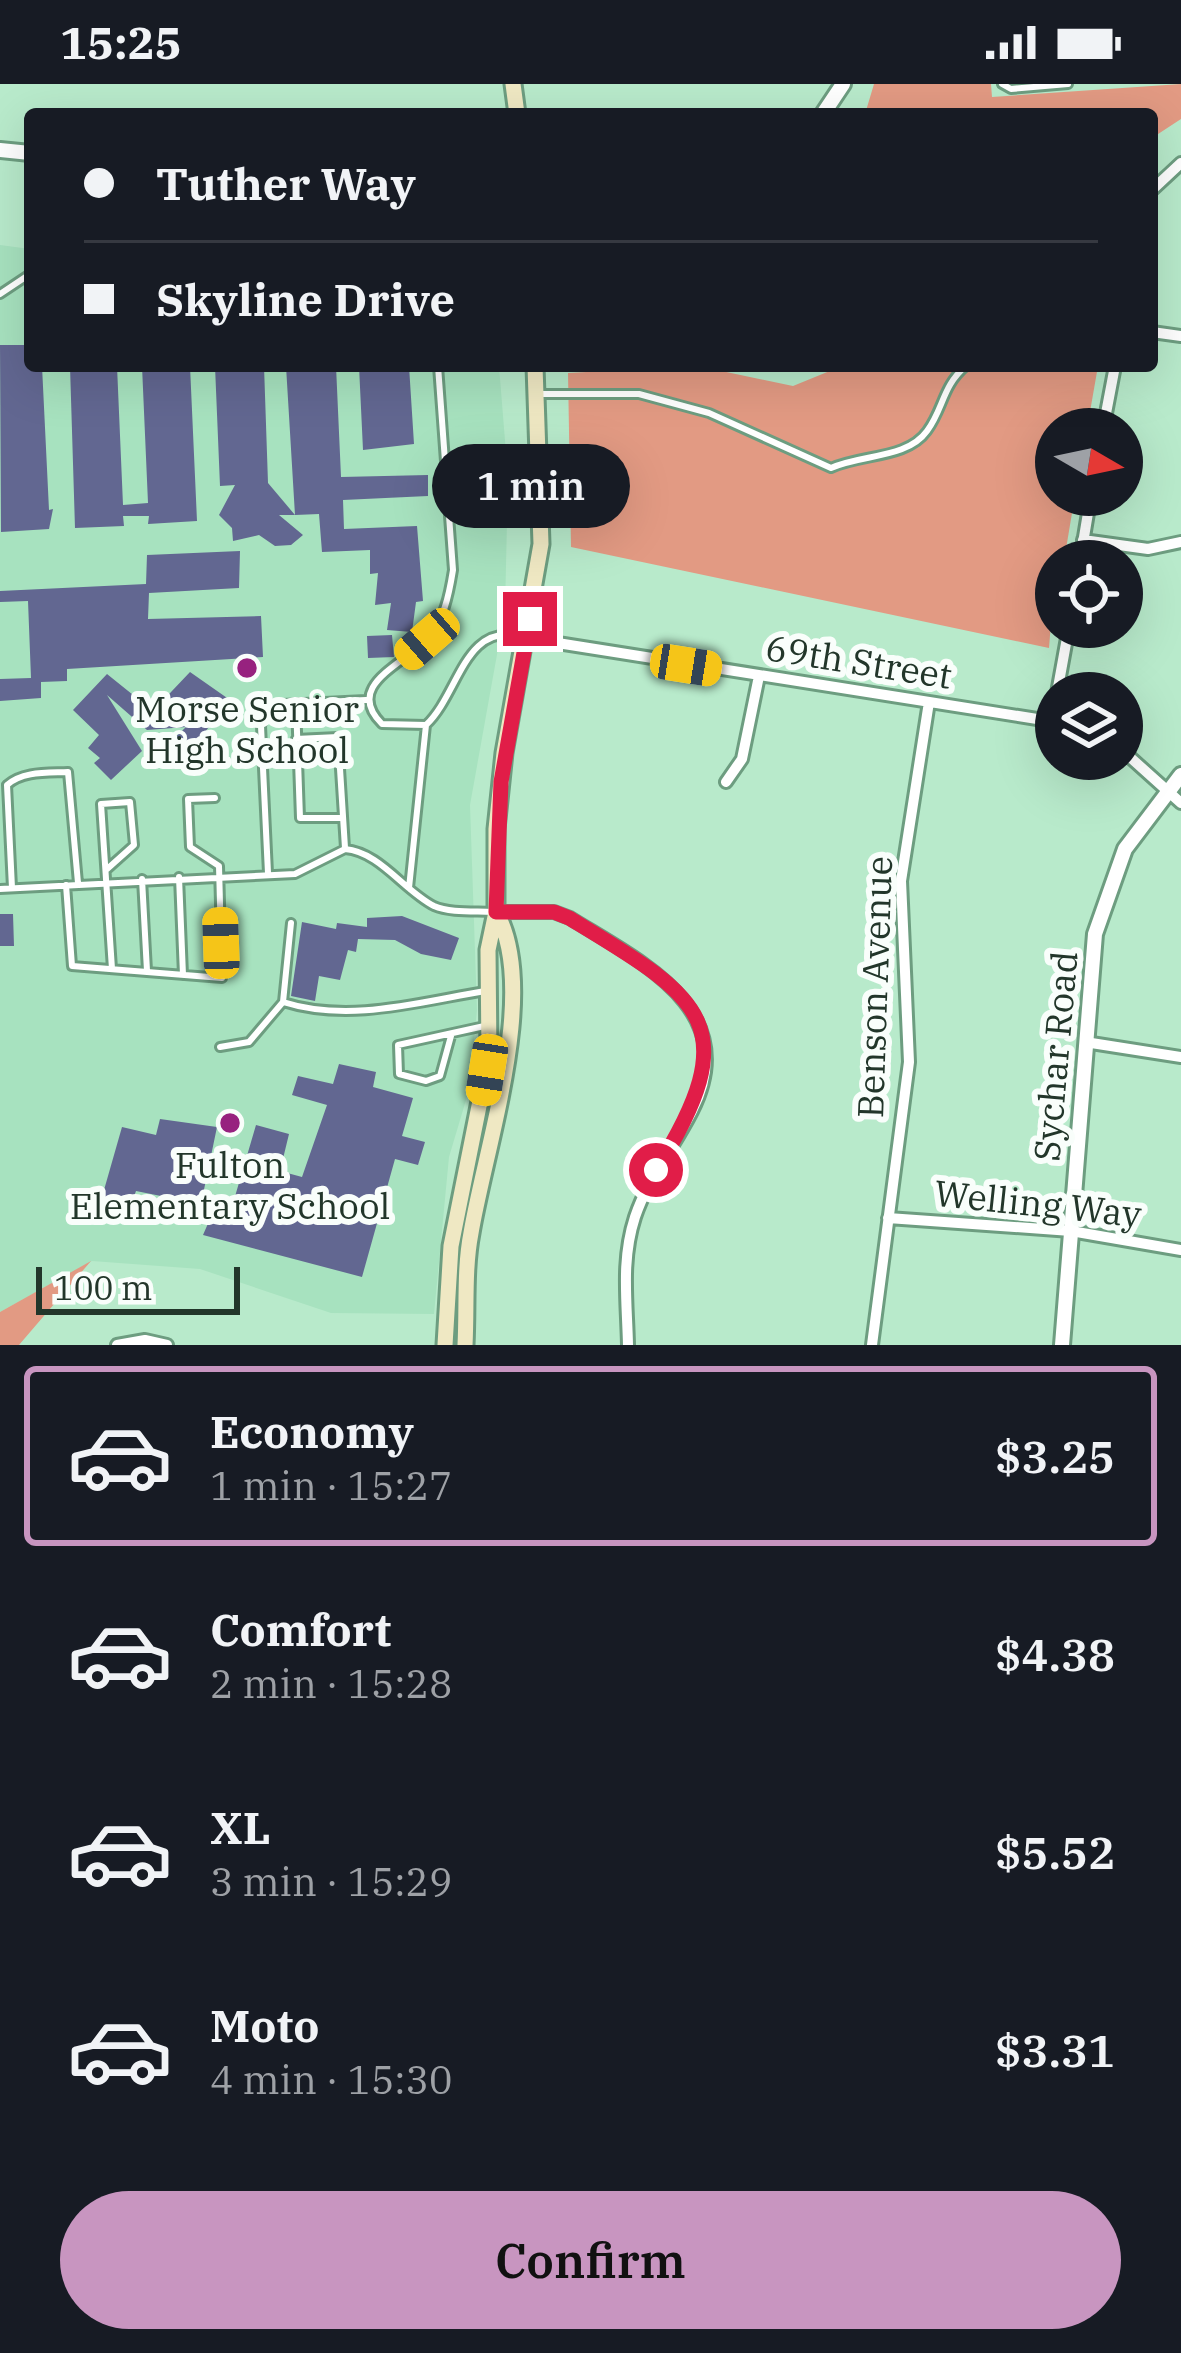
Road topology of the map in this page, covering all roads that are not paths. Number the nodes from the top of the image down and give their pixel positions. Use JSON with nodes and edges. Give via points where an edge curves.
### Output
{"nodes":[{"id":1,"x":1002,"y":84,"type":"edge"},
{"id":2,"x":1068,"y":84,"type":"edge"},
{"id":3,"x":1181,"y":164,"type":"edge"},
{"id":4,"x":1158,"y":185,"type":"edge"},
{"id":5,"x":438,"y":372,"type":"edge"},
{"id":6,"x":535,"y":372,"type":"edge"},
{"id":7,"x":958,"y":372,"type":"edge"},
{"id":8,"x":1114,"y":372,"type":"edge"},
{"id":9,"x":537,"y":394,"type":"junction"},
{"id":10,"x":1107,"y":408,"type":"edge"},
{"id":11,"x":1087,"y":516,"type":"edge"},
{"id":12,"x":1083,"y":540,"type":"edge"},
{"id":13,"x":1181,"y":542,"type":"edge"},
{"id":14,"x":1143,"y":548,"type":"edge"},
{"id":15,"x":526,"y":638,"type":"junction"},
{"id":16,"x":759,"y":676,"type":"junction"},
{"id":17,"x":367,"y":700,"type":"junction"},
{"id":18,"x":929,"y":702,"type":"junction"},
{"id":19,"x":296,"y":703,"type":"junction"},
{"id":20,"x":1035,"y":718,"type":"edge"},
{"id":21,"x":426,"y":724,"type":"junction"},
{"id":22,"x":296,"y":739,"type":"junction"},
{"id":23,"x":1143,"y":769,"type":"edge"},
{"id":24,"x":1181,"y":775,"type":"edge"},
{"id":25,"x":726,"y":782,"type":"dead end"},
{"id":26,"x":1167,"y":791,"type":"junction"},
{"id":27,"x":215,"y":798,"type":"dead end"},
{"id":28,"x":1181,"y":803,"type":"edge"},
{"id":29,"x":341,"y":818,"type":"junction"},
{"id":30,"x":345,"y":849,"type":"junction"},
{"id":31,"x":106,"y":870,"type":"junction"},
{"id":32,"x":268,"y":873,"type":"junction"},
{"id":33,"x":218,"y":874,"type":"junction"},
{"id":34,"x":179,"y":877,"type":"junction"},
{"id":35,"x":142,"y":879,"type":"junction"},
{"id":36,"x":107,"y":881,"type":"junction"},
{"id":37,"x":66,"y":884,"type":"junction"},
{"id":38,"x":78,"y":884,"type":"junction"},
{"id":39,"x":12,"y":888,"type":"junction"},
{"id":40,"x":0,"y":889,"type":"edge"},
{"id":41,"x":409,"y":889,"type":"junction"},
{"id":42,"x":496,"y":912,"type":"junction"},
{"id":43,"x":291,"y":923,"type":"dead end"},
{"id":44,"x":112,"y":969,"type":"junction"},
{"id":45,"x":147,"y":972,"type":"junction"},
{"id":46,"x":183,"y":975,"type":"junction"},
{"id":47,"x":489,"y":990,"type":"junction"},
{"id":48,"x":283,"y":1002,"type":"junction"},
{"id":49,"x":489,"y":1025,"type":"junction"},
{"id":50,"x":451,"y":1036,"type":"junction"},
{"id":51,"x":1085,"y":1042,"type":"junction"},
{"id":52,"x":220,"y":1047,"type":"dead end"},
{"id":53,"x":1181,"y":1058,"type":"edge"},
{"id":54,"x":888,"y":1218,"type":"junction"},
{"id":55,"x":1071,"y":1231,"type":"junction"},
{"id":56,"x":1181,"y":1250,"type":"edge"},
{"id":57,"x":117,"y":1345,"type":"edge"},
{"id":58,"x":167,"y":1345,"type":"edge"},
{"id":59,"x":445,"y":1345,"type":"edge"},
{"id":60,"x":464,"y":1345,"type":"edge"},
{"id":61,"x":628,"y":1345,"type":"edge"},
{"id":62,"x":872,"y":1345,"type":"edge"},
{"id":63,"x":1062,"y":1345,"type":"edge"}],
"edges":[{"from":1,"to":2,"type":"lane"},
{"from":3,"to":4,"type":"street"},
{"from":5,"to":17,"type":"lane","via":[[449,594],[427,639],[377,680]]},
{"from":6,"to":9,"type":"main road"},
{"from":7,"to":9,"type":"lane","via":[[926,433],[892,455],[858,455],[831,468],[709,413],[638,394]]},
{"from":8,"to":10,"type":"street"},
{"from":9,"to":15,"type":"main road","via":[[542,530]]},
{"from":11,"to":12,"type":"street"},
{"from":13,"to":14,"type":"street"},
{"from":15,"to":16,"type":"street","name":"69th Street"},
{"from":15,"to":21,"type":"lane","name":"69th Street","via":[[496,632],[480,641]]},
{"from":15,"to":42,"type":"main road","via":[[501,782]]},
{"from":16,"to":18,"type":"street","name":"69th Street"},
{"from":16,"to":25,"type":"street","via":[[742,759]]},
{"from":17,"to":19,"type":"lane"},
{"from":17,"to":21,"type":"lane","via":[[382,724]]},
{"from":18,"to":20,"type":"street","name":"69th Street"},
{"from":18,"to":54,"type":"street","name":"Benson Avenue","via":[[902,881],[909,1062]]},
{"from":19,"to":22,"type":"lane"},
{"from":19,"to":32,"type":"lane","via":[[265,713],[260,726]]},
{"from":21,"to":41,"type":"lane"},
{"from":22,"to":29,"type":"lane","via":[[300,818]]},
{"from":22,"to":29,"type":"lane","via":[[338,737]]},
{"from":23,"to":26,"type":"street"},
{"from":24,"to":26,"type":"street"},
{"from":26,"to":28,"type":"street"},
{"from":26,"to":51,"type":"street","name":"Sychar Road","via":[[1110,880],[1090,963]]},
{"from":27,"to":33,"type":"lane","via":[[188,799],[190,847]]},
{"from":29,"to":30,"type":"lane"},
{"from":30,"to":32,"type":"lane","via":[[305,872]]},
{"from":30,"to":41,"type":"lane","via":[[370,855]]},
{"from":31,"to":31,"type":"lane","via":[[134,845],[130,802],[100,804]]},
{"from":31,"to":36,"type":"lane"},
{"from":32,"to":33,"type":"lane"},
{"from":33,"to":34,"type":"lane"},
{"from":33,"to":46,"type":"lane","via":[[222,977]]},
{"from":34,"to":35,"type":"lane"},
{"from":34,"to":46,"type":"lane"},
{"from":35,"to":36,"type":"lane"},
{"from":35,"to":45,"type":"lane"},
{"from":36,"to":38,"type":"lane"},
{"from":36,"to":44,"type":"lane"},
{"from":37,"to":38,"type":"lane"},
{"from":37,"to":39,"type":"lane"},
{"from":37,"to":44,"type":"lane","via":[[71,966]]},
{"from":38,"to":39,"type":"lane","via":[[68,772],[50,772],[7,785]]},
{"from":39,"to":40,"type":"lane"},
{"from":41,"to":42,"type":"lane","via":[[439,908]]},
{"from":42,"to":47,"type":"main road"},
{"from":42,"to":60,"type":"main road","via":[[509,935],[508,1052],[469,1240]]},
{"from":42,"to":61,"type":"street","via":[[569,918],[662,976],[700,1032],[700,1091],[648,1186],[628,1242]]},
{"from":43,"to":48,"type":"lane"},
{"from":44,"to":45,"type":"lane"},
{"from":45,"to":46,"type":"lane"},
{"from":47,"to":48,"type":"lane","via":[[372,1010],[320,1012]]},
{"from":47,"to":49,"type":"main road"},
{"from":48,"to":52,"type":"lane","via":[[249,1042]]},
{"from":49,"to":50,"type":"lane"},
{"from":49,"to":59,"type":"main road","via":[[480,1114],[451,1246]]},
{"from":50,"to":50,"type":"lane","via":[[398,1045],[399,1074],[426,1082],[440,1076]]},
{"from":51,"to":53,"type":"street"},
{"from":51,"to":55,"type":"street","name":"Sychar Road"},
{"from":54,"to":55,"type":"street","name":"Welling Way"},
{"from":54,"to":62,"type":"street","name":"Benson Avenue"},
{"from":55,"to":56,"type":"street","name":"Welling Way"},
{"from":55,"to":63,"type":"street","name":"Sychar Road"},
{"from":57,"to":58,"type":"street"}]}
